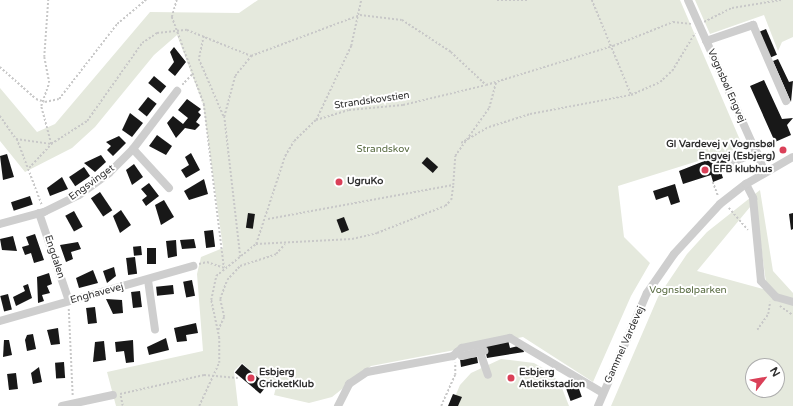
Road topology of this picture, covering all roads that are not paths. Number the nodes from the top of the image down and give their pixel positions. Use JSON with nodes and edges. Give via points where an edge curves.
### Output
{"nodes":[{"id":1,"x":688,"y":0,"type":"edge"},
{"id":2,"x":706,"y":41,"type":"junction"},
{"id":3,"x":177,"y":91,"type":"road end"},
{"id":4,"x":786,"y":101,"type":"dead end"},
{"id":5,"x":133,"y":149,"type":"junction"},
{"id":6,"x":757,"y":153,"type":"junction"},
{"id":7,"x":793,"y":157,"type":"edge"},
{"id":8,"x":732,"y":162,"type":"dead end"},
{"id":9,"x":766,"y":172,"type":"junction"},
{"id":10,"x":746,"y":184,"type":"junction"},
{"id":11,"x":169,"y":188,"type":"dead end"},
{"id":12,"x":42,"y":212,"type":"junction"},
{"id":13,"x":0,"y":224,"type":"edge"},
{"id":14,"x":193,"y":266,"type":"road end"},
{"id":15,"x":148,"y":280,"type":"junction"},
{"id":16,"x":69,"y":301,"type":"junction"},
{"id":17,"x":793,"y":302,"type":"edge"},
{"id":18,"x":0,"y":322,"type":"edge"},
{"id":19,"x":155,"y":330,"type":"dead end"},
{"id":20,"x":455,"y":354,"type":"junction"},
{"id":21,"x":488,"y":375,"type":"dead end"},
{"id":22,"x":603,"y":393,"type":"junction"},
{"id":23,"x":116,"y":395,"type":"road end"},
{"id":24,"x":62,"y":406,"type":"edge"},
{"id":25,"x":338,"y":406,"type":"edge"},
{"id":26,"x":598,"y":406,"type":"edge"}],
"edges":[{"from":1,"to":2,"type":"street","name":"Vognsbøl Engvej"},
{"from":2,"to":4,"type":"street","via":[[753,25]]},
{"from":2,"to":6,"type":"street","name":"Vognsbøl Engvej"},
{"from":3,"to":5,"type":"street","name":"Engsvinget"},
{"from":5,"to":11,"type":"street"},
{"from":5,"to":12,"type":"street","name":"Engsvinget","via":[[79,195]]},
{"from":6,"to":8,"type":"street"},
{"from":6,"to":9,"type":"street","name":"Vognsbøl Engvej"},
{"from":7,"to":9,"type":"street","name":"Gammel Vardevej"},
{"from":9,"to":10,"type":"street","name":"Gammel Vardevej"},
{"from":10,"to":17,"type":"street","via":[[753,198],[761,282],[776,297]]},
{"from":10,"to":22,"type":"street","name":"Gammel Vardevej","via":[[724,202],[674,254],[647,293]]},
{"from":12,"to":13,"type":"street","name":"Engsvinget"},
{"from":12,"to":16,"type":"street","name":"Engdalen"},
{"from":14,"to":15,"type":"street","name":"Enghavevej"},
{"from":15,"to":16,"type":"street","name":"Enghavevej"},
{"from":15,"to":19,"type":"street"},
{"from":16,"to":18,"type":"street","name":"Enghavevej"},
{"from":20,"to":21,"type":"street","via":[[462,356],[482,352]]},
{"from":20,"to":22,"type":"street","via":[[462,348],[510,338]]},
{"from":20,"to":25,"type":"street","via":[[367,372],[349,384]]},
{"from":22,"to":26,"type":"street","name":"Gammel Vardevej"},
{"from":23,"to":24,"type":"street"}]}
